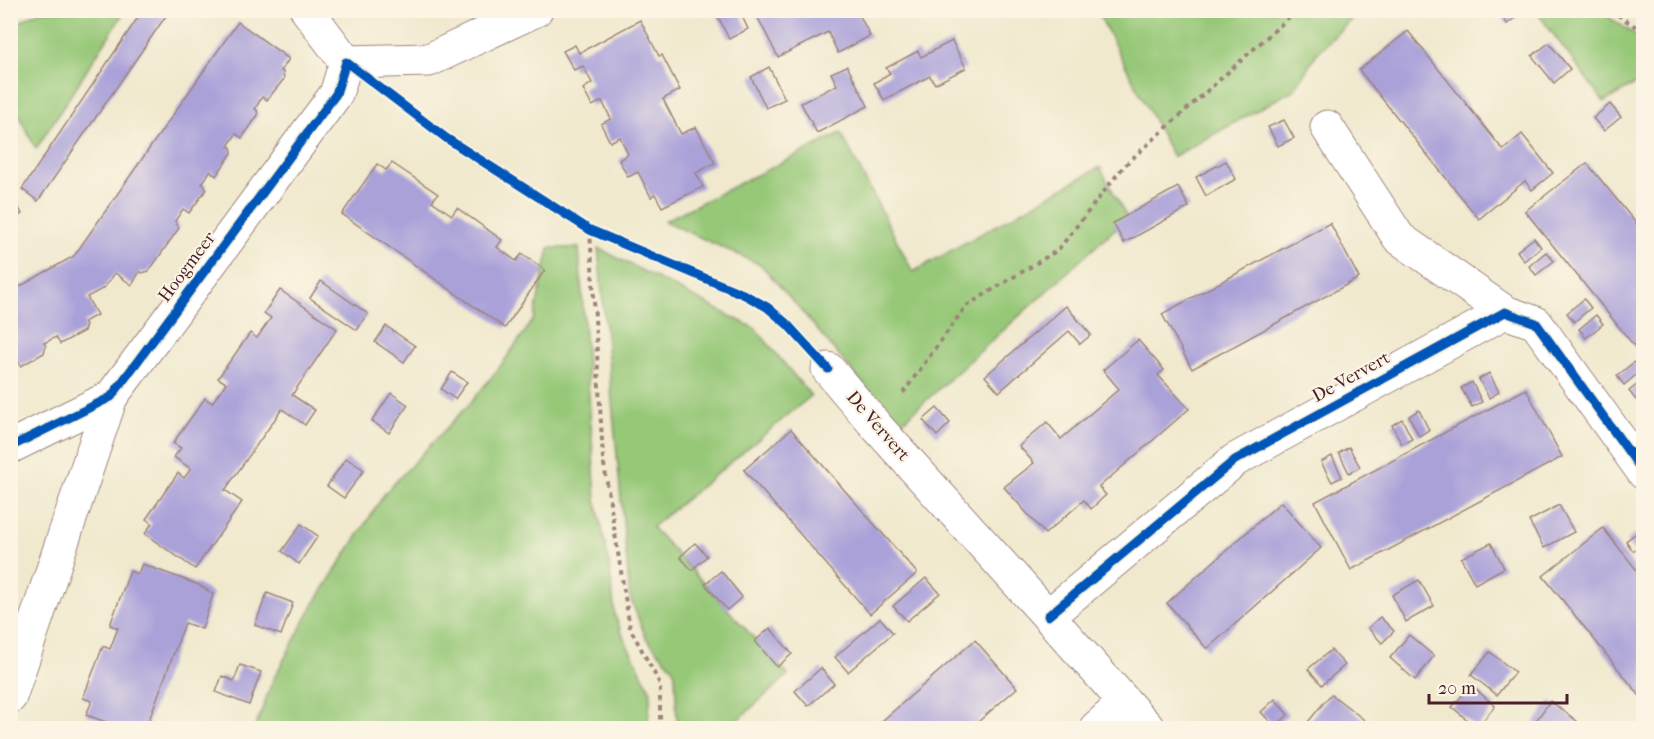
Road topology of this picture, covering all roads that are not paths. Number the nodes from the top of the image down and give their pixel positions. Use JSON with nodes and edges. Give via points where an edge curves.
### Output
{"nodes":[{"id":1,"x":307,"y":10,"type":"edge"},
{"id":2,"x":536,"y":10,"type":"edge"},
{"id":3,"x":346,"y":62,"type":"junction"},
{"id":4,"x":1327,"y":127,"type":"dead end"},
{"id":5,"x":1505,"y":312,"type":"junction"},
{"id":6,"x":828,"y":369,"type":"dead end"},
{"id":7,"x":111,"y":397,"type":"junction"},
{"id":8,"x":10,"y":447,"type":"edge"},
{"id":9,"x":1644,"y":473,"type":"edge"},
{"id":10,"x":1048,"y":616,"type":"junction"},
{"id":11,"x":10,"y":697,"type":"edge"},
{"id":12,"x":1124,"y":703,"type":"junction"},
{"id":13,"x":1096,"y":729,"type":"edge"},
{"id":14,"x":1148,"y":729,"type":"edge"}],
"edges":[{"from":1,"to":3,"type":"street"},
{"from":2,"to":3,"type":"street","via":[[429,60]]},
{"from":3,"to":7,"type":"street","name":"Hoogmeer","via":[[336,94]]},
{"from":4,"to":5,"type":"street","via":[[1399,238]]},
{"from":5,"to":9,"type":"street","via":[[1536,323]]},
{"from":5,"to":10,"type":"street","name":"De Ververt","via":[[1235,460]]},
{"from":6,"to":10,"type":"street","name":"De Ververt"},
{"from":7,"to":8,"type":"street","name":"Hoogmeer"},
{"from":7,"to":11,"type":"street","name":"Hoogmeer"},
{"from":10,"to":12,"type":"street","name":"De Ververt"},
{"from":12,"to":13,"type":"street"},
{"from":12,"to":14,"type":"street","name":"De Ververt"}]}
